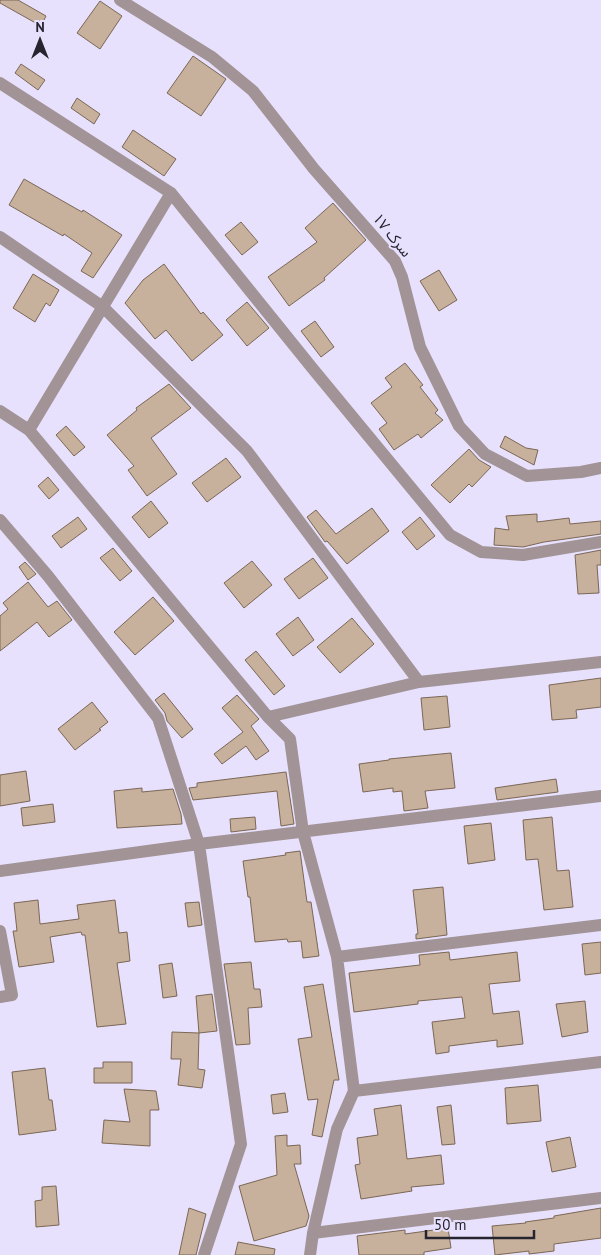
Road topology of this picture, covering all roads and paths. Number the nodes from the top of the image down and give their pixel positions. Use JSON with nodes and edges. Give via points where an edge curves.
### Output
{"nodes":[{"id":1,"x":120,"y":0,"type":"edge"},
{"id":2,"x":0,"y":84,"type":"edge"},
{"id":3,"x":171,"y":193,"type":"junction"},
{"id":4,"x":0,"y":238,"type":"edge"},
{"id":5,"x":103,"y":307,"type":"junction"},
{"id":6,"x":0,"y":411,"type":"edge"},
{"id":7,"x":29,"y":430,"type":"junction"},
{"id":8,"x":601,"y":468,"type":"edge"},
{"id":9,"x":0,"y":520,"type":"edge"},
{"id":10,"x":601,"y":542,"type":"edge"},
{"id":11,"x":601,"y":662,"type":"edge"},
{"id":12,"x":419,"y":682,"type":"junction"},
{"id":13,"x":268,"y":717,"type":"junction"},
{"id":14,"x":601,"y":796,"type":"edge"},
{"id":15,"x":303,"y":832,"type":"junction"},
{"id":16,"x":198,"y":844,"type":"junction"},
{"id":17,"x":0,"y":871,"type":"edge"},
{"id":18,"x":601,"y":925,"type":"edge"},
{"id":19,"x":0,"y":931,"type":"edge"},
{"id":20,"x":337,"y":957,"type":"junction"},
{"id":21,"x":0,"y":997,"type":"edge"},
{"id":22,"x":601,"y":1062,"type":"edge"},
{"id":23,"x":354,"y":1091,"type":"junction"},
{"id":24,"x":601,"y":1198,"type":"edge"},
{"id":25,"x":313,"y":1233,"type":"junction"},
{"id":26,"x":204,"y":1255,"type":"edge"},
{"id":27,"x":310,"y":1255,"type":"edge"}],
"edges":[{"from":1,"to":8,"type":"street","name":"سرک ۱۷","via":[[212,57],[253,91],[314,169],[395,261],[420,347],[459,426],[485,454],[527,476]]},
{"from":2,"to":3,"type":"street"},
{"from":3,"to":5,"type":"street"},
{"from":3,"to":10,"type":"street","via":[[450,535],[481,552],[523,555]]},
{"from":4,"to":5,"type":"street"},
{"from":5,"to":7,"type":"street"},
{"from":5,"to":12,"type":"street","via":[[247,451]]},
{"from":6,"to":7,"type":"street"},
{"from":7,"to":13,"type":"street"},
{"from":9,"to":16,"type":"street","via":[[48,576],[158,718]]},
{"from":11,"to":12,"type":"street"},
{"from":12,"to":13,"type":"street"},
{"from":13,"to":15,"type":"street","via":[[290,738]]},
{"from":14,"to":15,"type":"street"},
{"from":15,"to":16,"type":"street"},
{"from":15,"to":20,"type":"street"},
{"from":16,"to":17,"type":"street"},
{"from":16,"to":26,"type":"street","via":[[240,1144]]},
{"from":18,"to":20,"type":"street"},
{"from":19,"to":21,"type":"street","via":[[12,995]]},
{"from":20,"to":23,"type":"street"},
{"from":22,"to":23,"type":"street"},
{"from":23,"to":25,"type":"street","via":[[337,1129]]},
{"from":24,"to":25,"type":"street"},
{"from":25,"to":27,"type":"street"}]}
